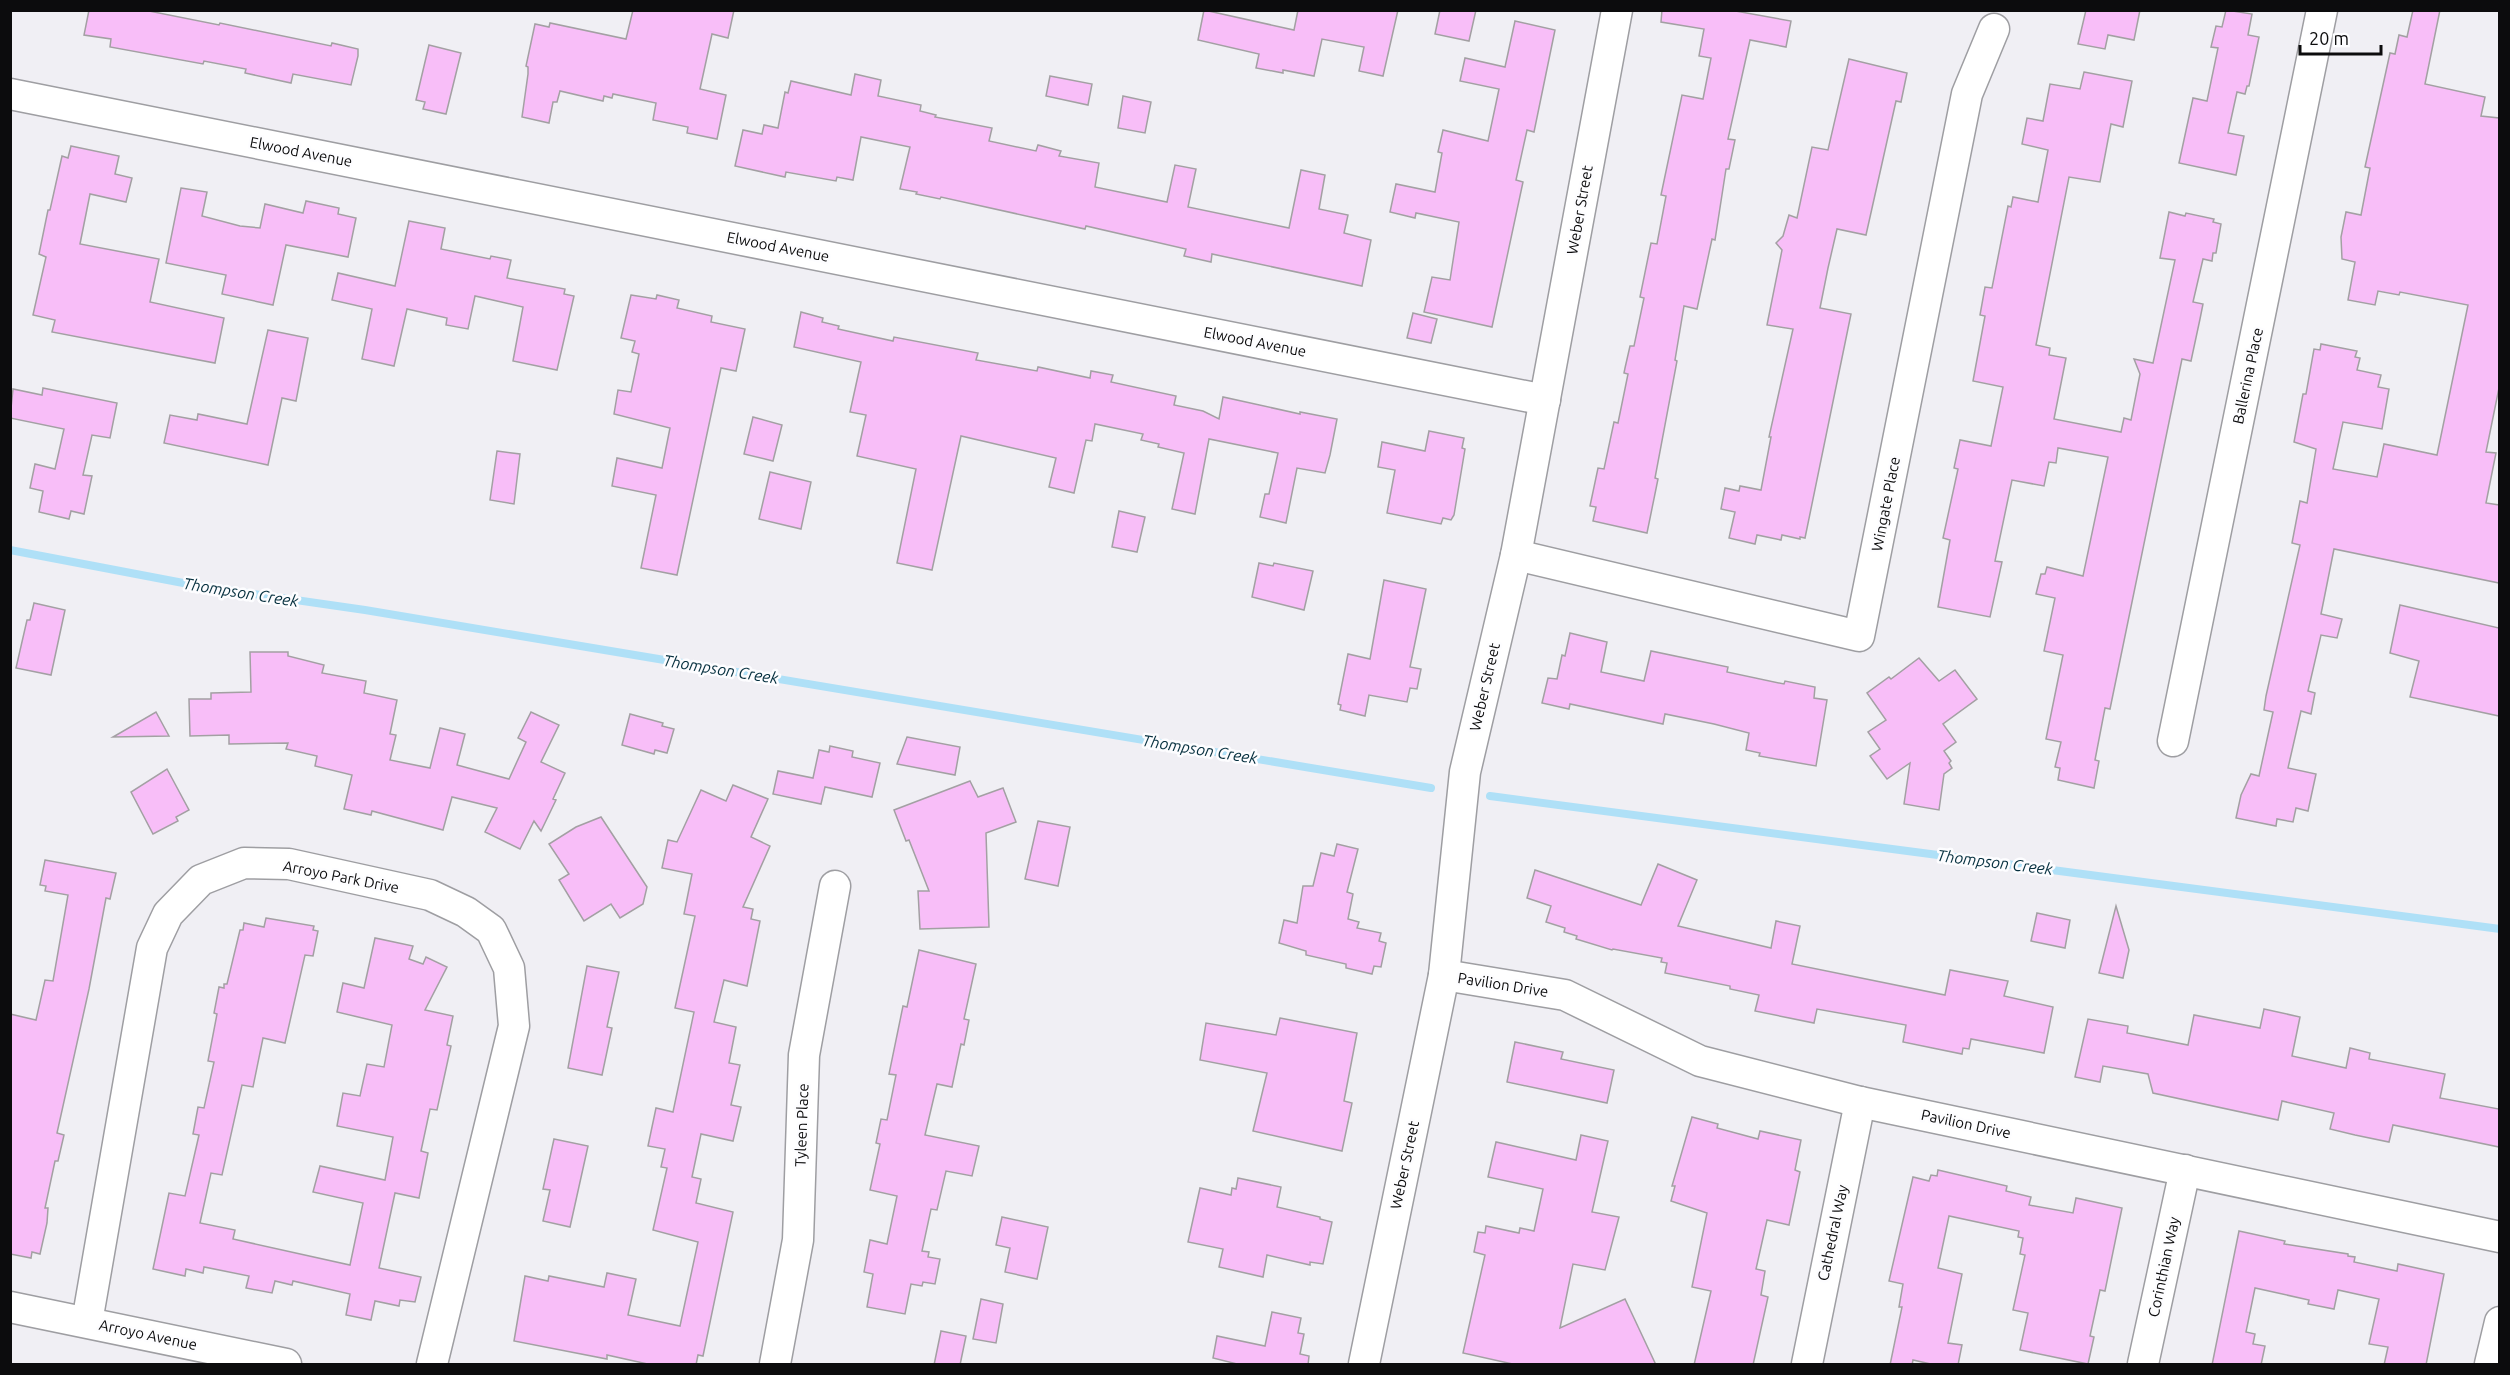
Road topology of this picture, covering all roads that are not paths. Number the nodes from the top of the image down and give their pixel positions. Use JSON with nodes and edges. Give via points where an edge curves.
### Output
{"nodes":[{"id":1,"x":1617,"y":10,"type":"edge"},
{"id":2,"x":2322,"y":10,"type":"edge"},
{"id":3,"x":1994,"y":29,"type":"dead end"},
{"id":4,"x":10,"y":94,"type":"edge"},
{"id":5,"x":1545,"y":400,"type":"junction"},
{"id":6,"x":1516,"y":555,"type":"junction"},
{"id":7,"x":2174,"y":741,"type":"dead end"},
{"id":8,"x":835,"y":886,"type":"dead end"},
{"id":9,"x":1444,"y":975,"type":"junction"},
{"id":10,"x":1860,"y":1102,"type":"junction"},
{"id":11,"x":2185,"y":1170,"type":"junction"},
{"id":12,"x":2499,"y":1237,"type":"edge"},
{"id":13,"x":10,"y":1307,"type":"edge"},
{"id":14,"x":87,"y":1322,"type":"junction"},
{"id":15,"x":2499,"y":1323,"type":"edge"},
{"id":16,"x":286,"y":1365,"type":"edge"},
{"id":17,"x":432,"y":1365,"type":"edge"},
{"id":18,"x":775,"y":1365,"type":"edge"},
{"id":19,"x":1364,"y":1365,"type":"edge"},
{"id":20,"x":1807,"y":1365,"type":"edge"},
{"id":21,"x":2143,"y":1365,"type":"edge"},
{"id":22,"x":2490,"y":1365,"type":"edge"}],
"edges":[{"from":1,"to":5,"type":"street","name":"Weber Street"},
{"from":2,"to":7,"type":"street","name":"Ballerina Place"},
{"from":3,"to":6,"type":"street","name":"Wingate Place","via":[[1967,94],[1859,636]]},
{"from":4,"to":5,"type":"street","name":"Elwood Avenue"},
{"from":5,"to":6,"type":"street","name":"Weber Street"},
{"from":6,"to":9,"type":"street","name":"Weber Street","via":[[1465,772]]},
{"from":8,"to":18,"type":"street","name":"Tyleen Place","via":[[804,1055],[798,1240]]},
{"from":9,"to":10,"type":"street","name":"Pavilion Drive","via":[[1565,995],[1700,1061]]},
{"from":9,"to":19,"type":"street","name":"Weber Street"},
{"from":10,"to":11,"type":"street","name":"Pavilion Drive"},
{"from":10,"to":20,"type":"street","name":"Cathedral Way"},
{"from":11,"to":12,"type":"street","name":"Pavilion Drive"},
{"from":11,"to":21,"type":"street","name":"Corinthian Way"},
{"from":13,"to":14,"type":"street","name":"Arroyo Avenue"},
{"from":14,"to":16,"type":"street","name":"Arroyo Avenue"},
{"from":14,"to":17,"type":"street","name":"Arroyo Park Drive","via":[[152,948],[168,914],[201,880],[244,863],[289,864],[430,895],[466,912],[491,930],[509,968],[514,1026]]},
{"from":15,"to":22,"type":"street"}]}
